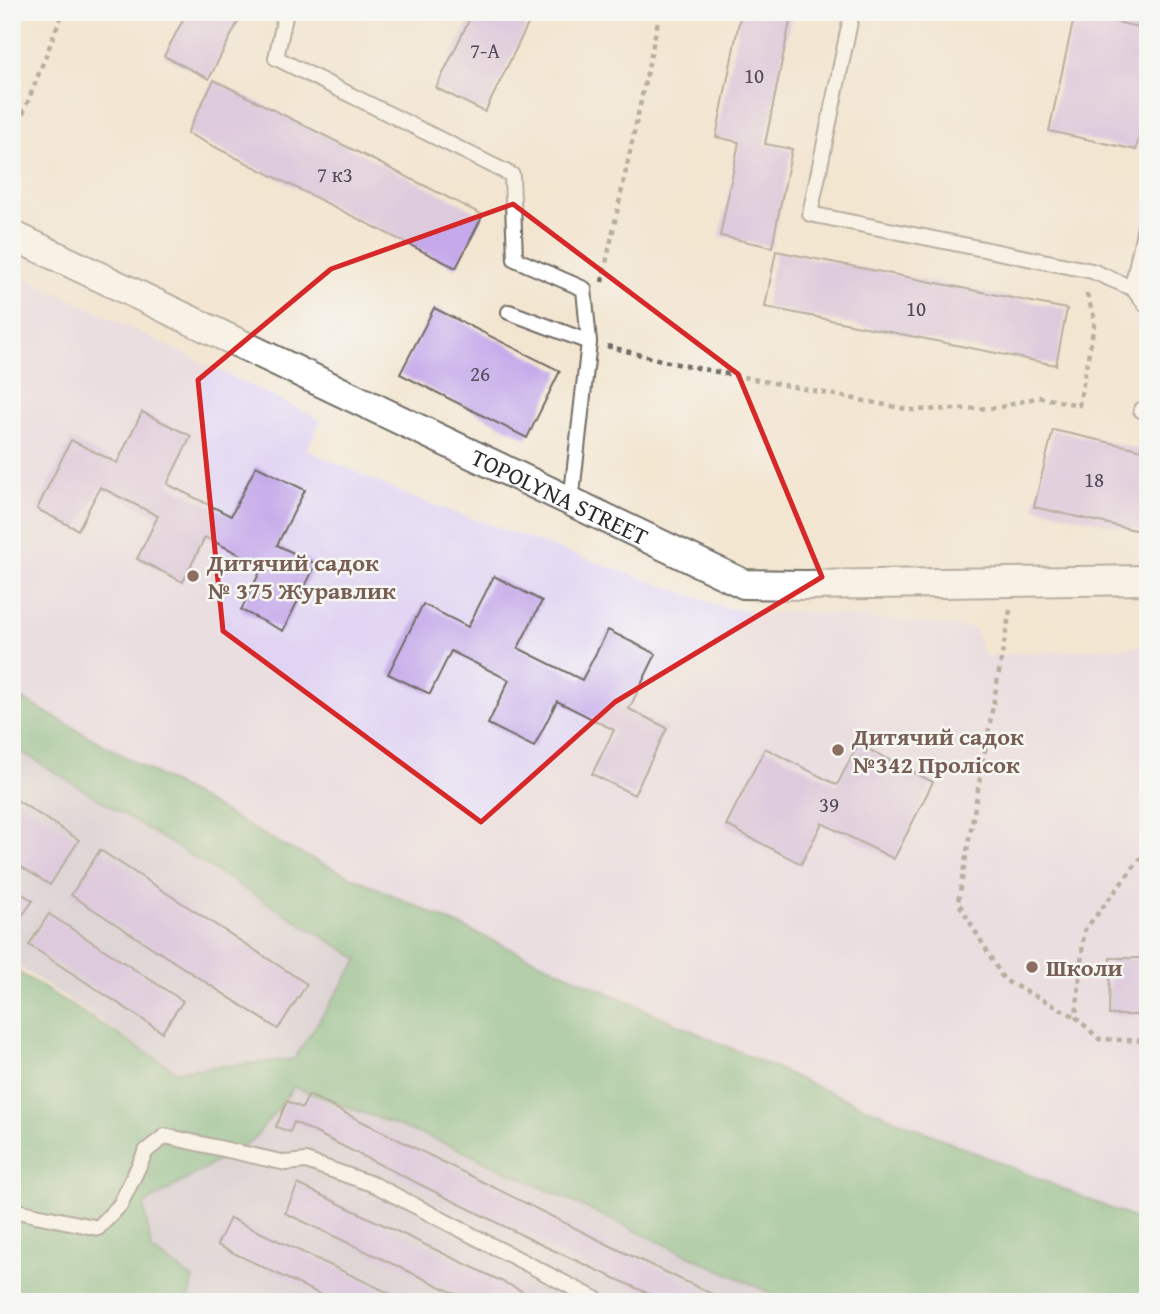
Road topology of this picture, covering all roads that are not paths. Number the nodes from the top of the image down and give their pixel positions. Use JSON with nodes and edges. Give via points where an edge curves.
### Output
{"nodes":[{"id":1,"x":286,"y":12,"type":"edge"},
{"id":2,"x":852,"y":12,"type":"edge"},
{"id":3,"x":1148,"y":213,"type":"edge"},
{"id":4,"x":12,"y":235,"type":"edge"},
{"id":5,"x":1132,"y":288,"type":"junction"},
{"id":6,"x":1148,"y":307,"type":"edge"},
{"id":7,"x":509,"y":312,"type":"dead end"},
{"id":8,"x":589,"y":342,"type":"junction"},
{"id":9,"x":571,"y":502,"type":"junction"},
{"id":10,"x":1148,"y":580,"type":"edge"},
{"id":11,"x":12,"y":1210,"type":"edge"},
{"id":12,"x":601,"y":1302,"type":"edge"}],
"edges":[{"from":1,"to":8,"type":"lane","via":[[276,58],[512,175],[515,259],[584,289]]},
{"from":2,"to":5,"type":"lane","via":[[810,214],[1092,271]]},
{"from":3,"to":5,"type":"lane"},
{"from":4,"to":9,"type":"street","name":"TOPOLYNA STREET"},
{"from":5,"to":6,"type":"lane"},
{"from":7,"to":8,"type":"lane"},
{"from":8,"to":9,"type":"lane"},
{"from":9,"to":10,"type":"street","name":"TOPOLYNA STREET","via":[[744,584]]},
{"from":11,"to":12,"type":"lane","via":[[98,1228],[120,1205],[146,1151],[165,1136],[286,1163],[306,1161],[375,1185]]}]}
